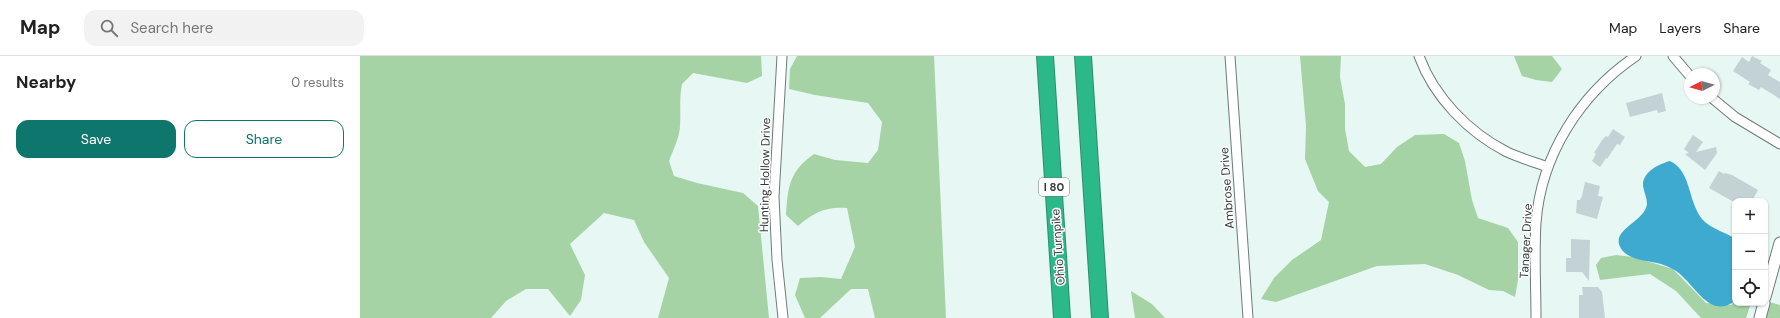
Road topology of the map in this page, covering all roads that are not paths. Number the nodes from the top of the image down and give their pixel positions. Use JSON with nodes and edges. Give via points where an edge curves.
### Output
{"nodes":[{"id":1,"x":782,"y":56,"type":"edge"},
{"id":2,"x":1045,"y":56,"type":"edge"},
{"id":3,"x":1083,"y":56,"type":"edge"},
{"id":4,"x":1230,"y":56,"type":"edge"},
{"id":5,"x":1419,"y":56,"type":"edge"},
{"id":6,"x":1636,"y":56,"type":"edge"},
{"id":7,"x":1673,"y":56,"type":"edge"},
{"id":8,"x":1684,"y":69,"type":"edge"},
{"id":9,"x":1719,"y":104,"type":"edge"},
{"id":10,"x":1780,"y":144,"type":"edge"},
{"id":11,"x":1548,"y":167,"type":"junction"},
{"id":12,"x":1780,"y":243,"type":"edge"},
{"id":13,"x":1768,"y":286,"type":"edge"},
{"id":14,"x":1763,"y":306,"type":"edge"},
{"id":15,"x":783,"y":318,"type":"edge"},
{"id":16,"x":1062,"y":318,"type":"edge"},
{"id":17,"x":1100,"y":318,"type":"edge"},
{"id":18,"x":1248,"y":318,"type":"edge"},
{"id":19,"x":1536,"y":318,"type":"edge"},
{"id":20,"x":1760,"y":318,"type":"edge"}],
"edges":[{"from":1,"to":15,"type":"street","name":"Hunting Hollow Drive","via":[[774,197]]},
{"from":2,"to":16,"type":"highway","name":"Ohio Turnpike","number":"I 80"},
{"from":3,"to":17,"type":"highway"},
{"from":4,"to":18,"type":"street","name":"Ambrose Drive"},
{"from":5,"to":11,"type":"street","via":[[1438,92],[1475,132],[1507,152]]},
{"from":6,"to":11,"type":"street","name":"Tanager Drive","via":[[1593,93],[1577,112],[1564,132]]},
{"from":7,"to":8,"type":"street"},
{"from":9,"to":10,"type":"street","via":[[1735,117]]},
{"from":11,"to":19,"type":"street","name":"Tanager Drive","via":[[1536,222]]},
{"from":12,"to":13,"type":"street"},
{"from":14,"to":20,"type":"street"}]}
